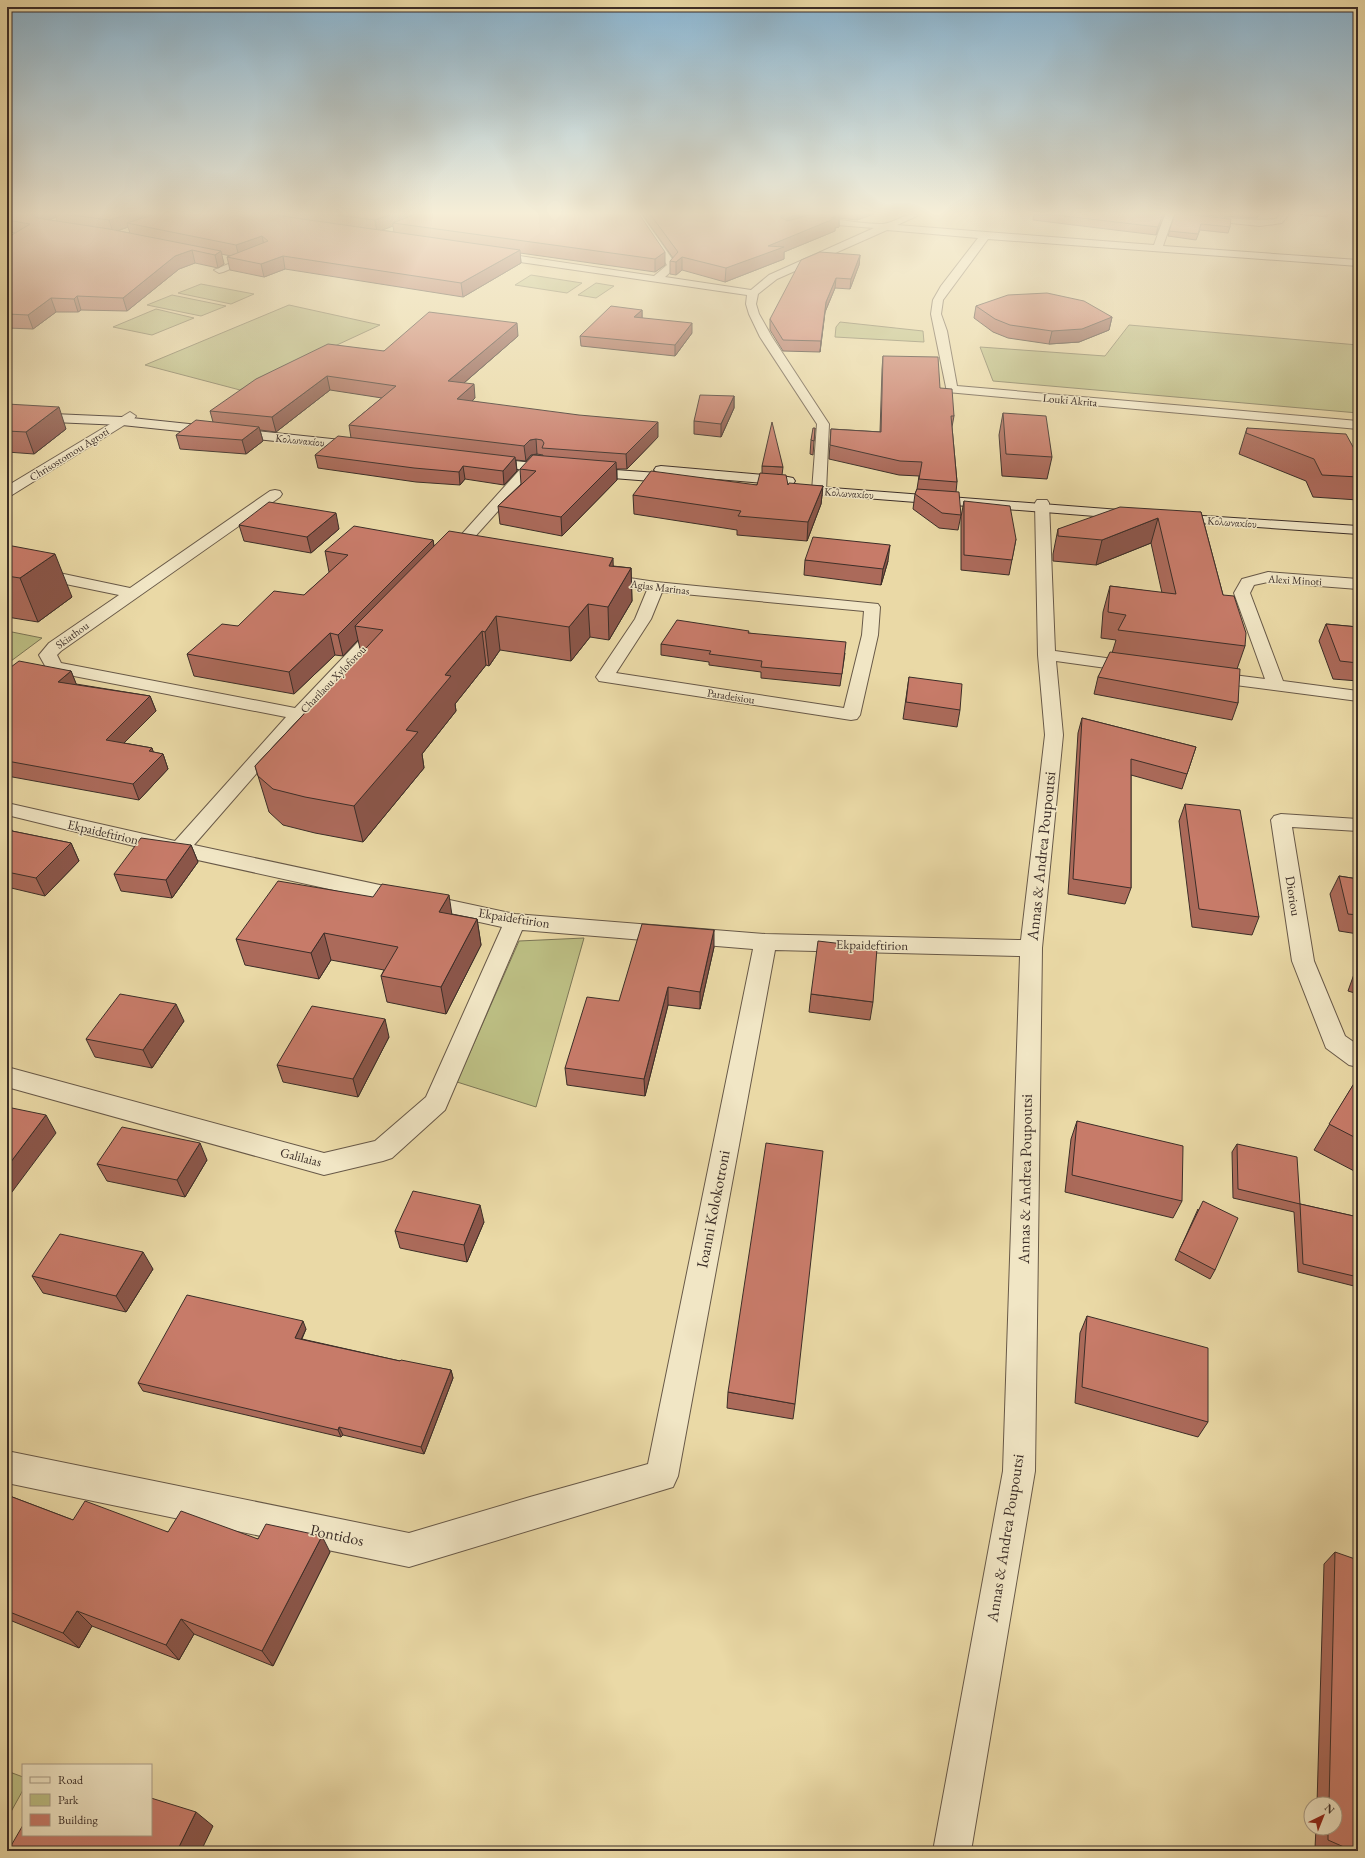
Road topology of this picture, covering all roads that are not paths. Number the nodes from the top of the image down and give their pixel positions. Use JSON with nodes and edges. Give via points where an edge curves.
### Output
{"nodes":[{"id":1,"x":752,"y":301,"type":"edge"},
{"id":2,"x":938,"y":301,"type":"edge"},
{"id":3,"x":7,"y":408,"type":"edge"},
{"id":4,"x":7,"y":416,"type":"edge"},
{"id":5,"x":126,"y":418,"type":"junction"},
{"id":6,"x":1358,"y":425,"type":"edge"},
{"id":7,"x":371,"y":444,"type":"edge"},
{"id":8,"x":473,"y":456,"type":"edge"},
{"id":9,"x":534,"y":463,"type":"junction"},
{"id":10,"x":820,"y":487,"type":"junction"},
{"id":11,"x":7,"y":492,"type":"edge"},
{"id":12,"x":275,"y":494,"type":"dead end"},
{"id":13,"x":1042,"y":506,"type":"junction"},
{"id":14,"x":1154,"y":513,"type":"junction"},
{"id":15,"x":1358,"y":523,"type":"edge"},
{"id":16,"x":1358,"y":530,"type":"edge"},
{"id":17,"x":467,"y":559,"type":"edge"},
{"id":18,"x":7,"y":568,"type":"edge"},
{"id":19,"x":585,"y":577,"type":"edge"},
{"id":20,"x":1358,"y":584,"type":"edge"},
{"id":21,"x":656,"y":587,"type":"junction"},
{"id":22,"x":133,"y":593,"type":"junction"},
{"id":23,"x":872,"y":607,"type":"joint"},
{"id":24,"x":390,"y":619,"type":"edge"},
{"id":25,"x":1047,"y":655,"type":"junction"},
{"id":26,"x":1152,"y":669,"type":"edge"},
{"id":27,"x":1191,"y":674,"type":"edge"},
{"id":28,"x":1276,"y":686,"type":"junction"},
{"id":29,"x":1358,"y":696,"type":"edge"},
{"id":30,"x":299,"y":714,"type":"junction"},
{"id":31,"x":7,"y":809,"type":"edge"},
{"id":32,"x":1358,"y":825,"type":"edge"},
{"id":33,"x":180,"y":849,"type":"junction"},
{"id":34,"x":515,"y":922,"type":"junction"},
{"id":35,"x":765,"y":942,"type":"junction"},
{"id":36,"x":1031,"y":948,"type":"junction"},
{"id":37,"x":1358,"y":1058,"type":"edge"},
{"id":38,"x":7,"y":1077,"type":"edge"},
{"id":39,"x":7,"y":1467,"type":"edge"},
{"id":40,"x":662,"y":1476,"type":"joint"},
{"id":41,"x":952,"y":1851,"type":"edge"}],
"edges":[{"from":1,"to":10,"type":"street","via":[[754,314],[766,336],[823,424]]},
{"from":2,"to":6,"type":"street","name":"Louki Akrita","via":[[936,314],[951,389]]},
{"from":3,"to":5,"type":"street","name":"Κολωνακίου"},
{"from":4,"to":5,"type":"street","name":"Κολωνακίου"},
{"from":5,"to":7,"type":"street","name":"Κολωνακίου"},
{"from":5,"to":11,"type":"street","name":"Chrisostomou Agroti"},
{"from":8,"to":9,"type":"street","name":"Κολωνακίου"},
{"from":9,"to":10,"type":"street","name":"Κολωνακίου"},
{"from":9,"to":17,"type":"street","via":[[444,562]]},
{"from":10,"to":13,"type":"street","name":"Κολωνακίου"},
{"from":12,"to":22,"type":"street","name":"Skiathou"},
{"from":13,"to":14,"type":"street","name":"Κολωνακίου"},
{"from":13,"to":25,"type":"street","name":"Annas & Andrea Poupoutsi"},
{"from":14,"to":15,"type":"street","name":"Κολωνακίου"},
{"from":14,"to":16,"type":"street","name":"Κολωνακίου"},
{"from":18,"to":22,"type":"street"},
{"from":19,"to":21,"type":"street","name":"Agias Marinas"},
{"from":20,"to":28,"type":"street","name":"Alexi Minoti","via":[[1268,577],[1248,582],[1242,593]]},
{"from":21,"to":23,"type":"street","name":"Agias Marinas"},
{"from":21,"to":23,"type":"street","name":"Paradeisiou","via":[[643,619],[605,677],[851,715],[870,635]]},
{"from":22,"to":30,"type":"street","name":"Skiathou","via":[[55,647],[48,655],[54,667]]},
{"from":24,"to":30,"type":"street","name":"Charilaou Xyloforou"},
{"from":25,"to":26,"type":"street"},
{"from":25,"to":36,"type":"street","name":"Annas & Andrea Poupoutsi","via":[[1054,735]]},
{"from":27,"to":28,"type":"street"},
{"from":28,"to":29,"type":"street"},
{"from":30,"to":33,"type":"street","name":"Charilaou Xyloforou"},
{"from":31,"to":33,"type":"street","name":"Ekpaideftirion"},
{"from":32,"to":37,"type":"street","name":"Dioriou","via":[[1281,820],[1303,961],[1335,1042]]},
{"from":33,"to":34,"type":"street","name":"Ekpaideftirion"},
{"from":34,"to":35,"type":"street","name":"Ekpaideftirion"},
{"from":34,"to":38,"type":"street","name":"Galilaias","via":[[436,1103],[383,1150],[324,1164]]},
{"from":35,"to":36,"type":"street","name":"Ekpaideftirion"},
{"from":35,"to":40,"type":"street","name":"Ioanni Kolokotroni"},
{"from":36,"to":41,"type":"street","name":"Annas & Andrea Poupoutsi","via":[[1019,1471]]},
{"from":39,"to":40,"type":"street","name":"Pontidos","via":[[409,1550]]}]}
